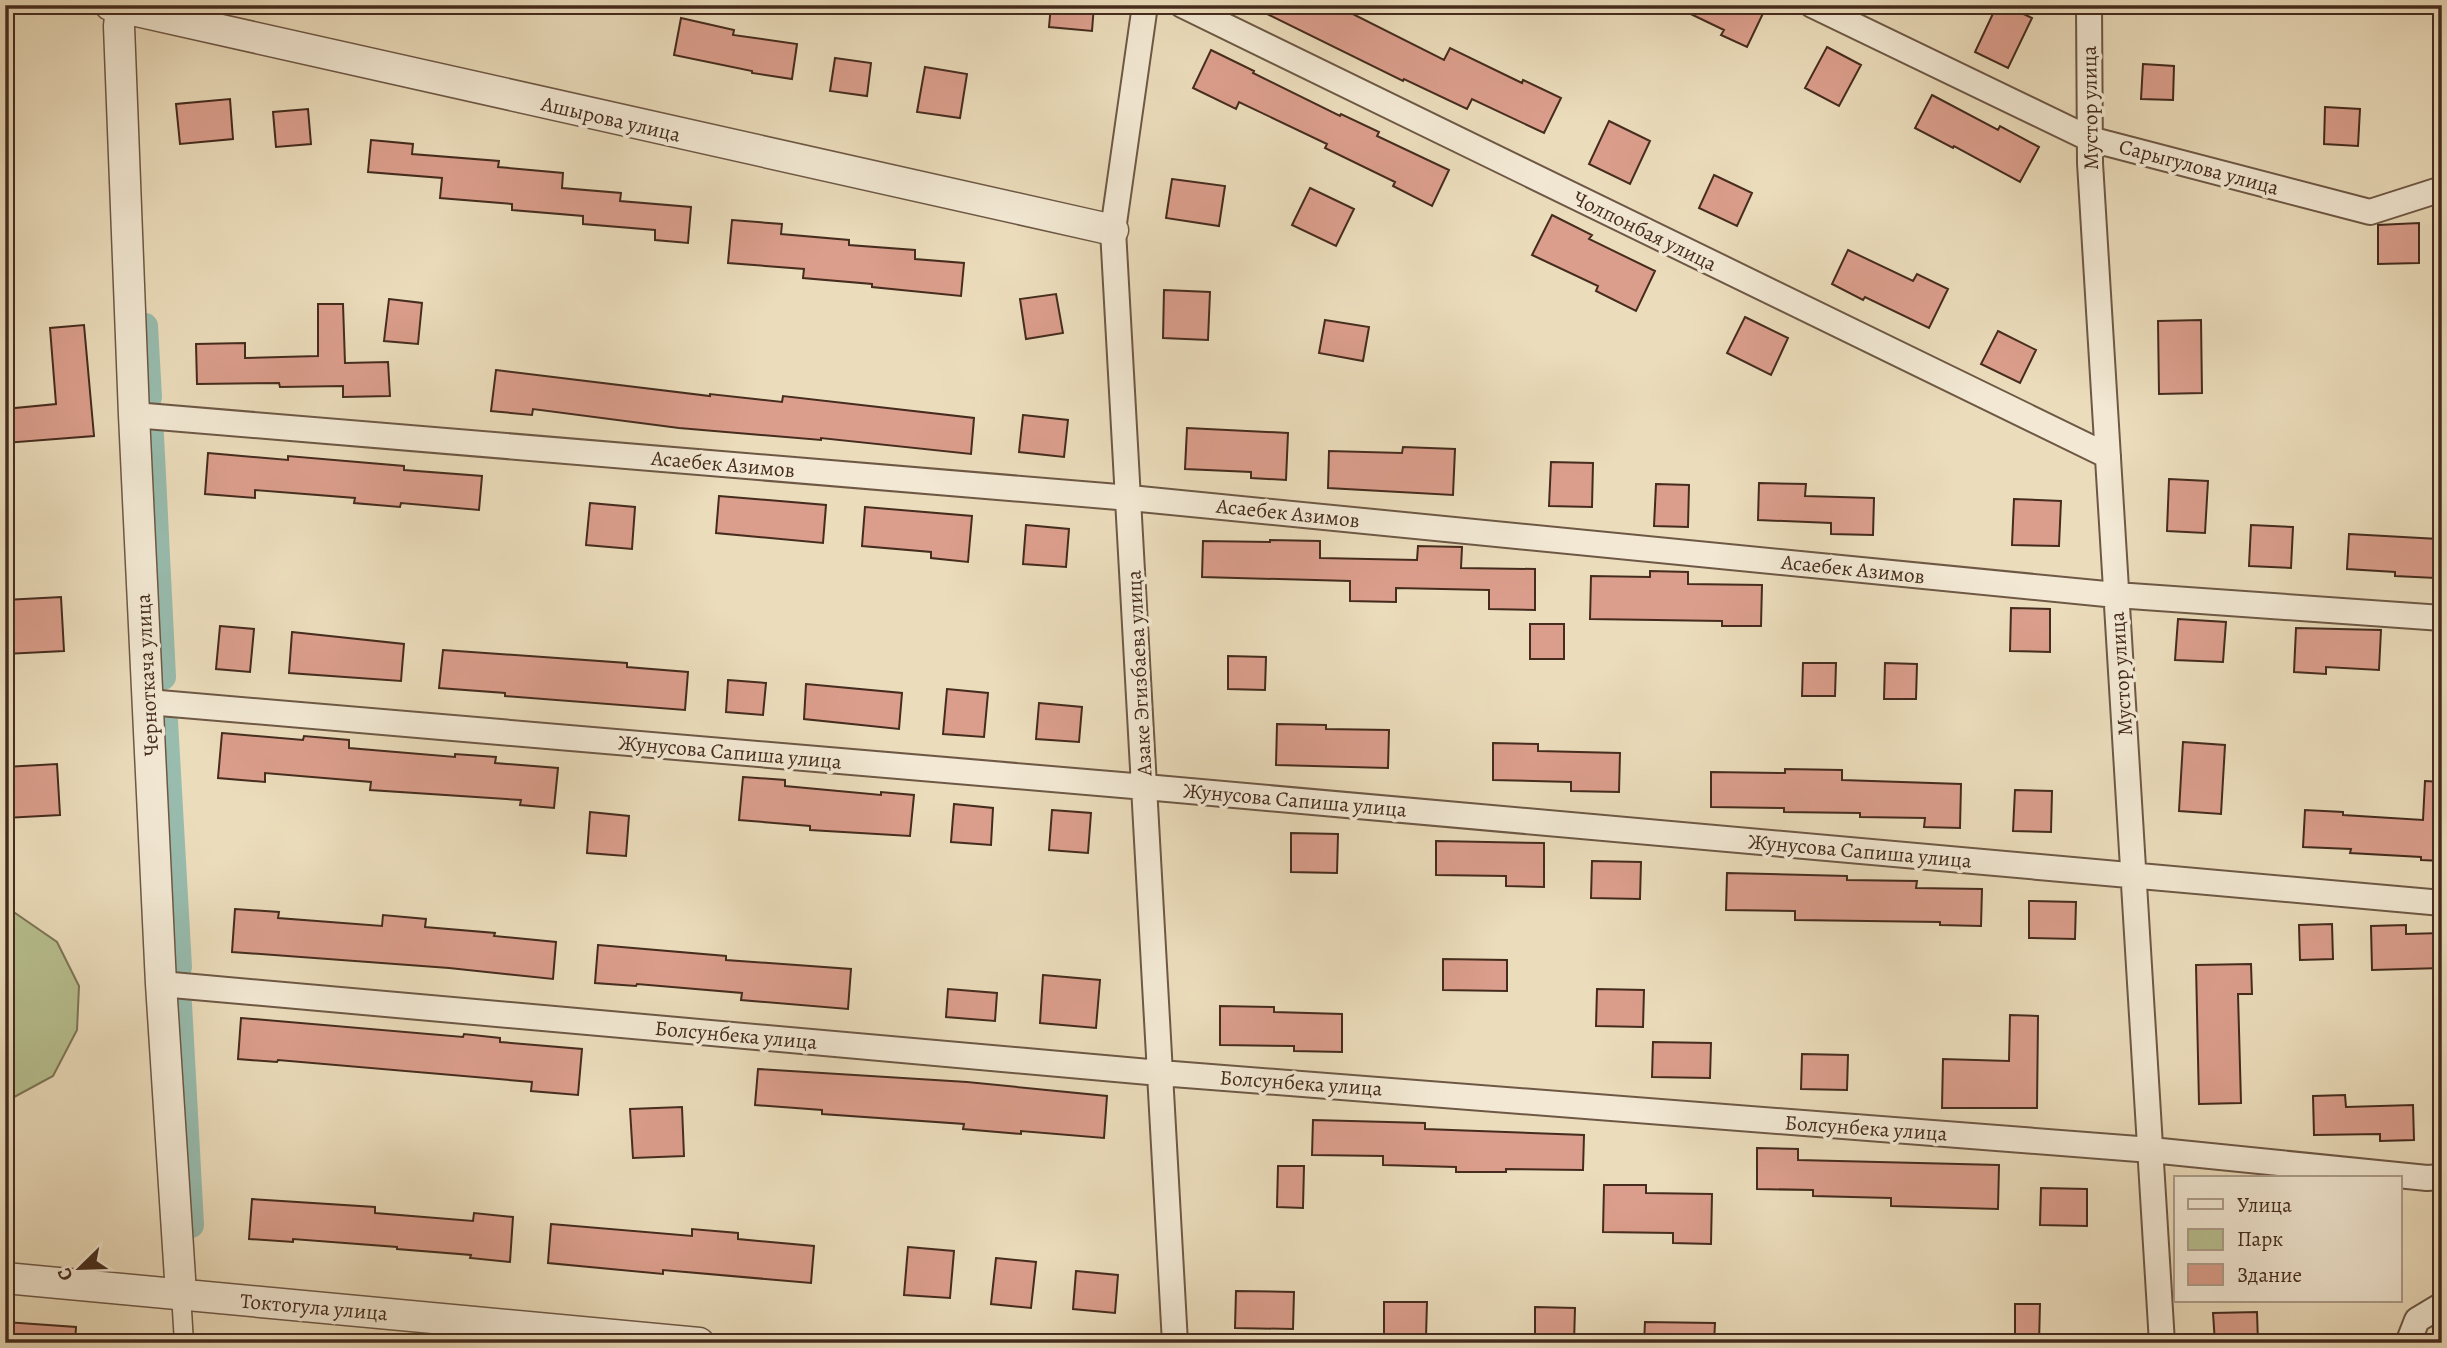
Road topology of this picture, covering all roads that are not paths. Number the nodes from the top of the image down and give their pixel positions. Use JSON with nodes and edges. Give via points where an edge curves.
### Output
{"nodes":[{"id":1,"x":1145,"y":5,"type":"edge"},
{"id":2,"x":1182,"y":5,"type":"edge"},
{"id":3,"x":1812,"y":5,"type":"edge"},
{"id":4,"x":2089,"y":5,"type":"edge"},
{"id":5,"x":117,"y":6,"type":"edge"},
{"id":6,"x":2090,"y":139,"type":"junction"},
{"id":7,"x":2442,"y":189,"type":"edge"},
{"id":8,"x":1113,"y":230,"type":"junction"},
{"id":9,"x":134,"y":415,"type":"junction"},
{"id":10,"x":2108,"y":456,"type":"junction"},
{"id":11,"x":1130,"y":498,"type":"junction"},
{"id":12,"x":2116,"y":595,"type":"junction"},
{"id":13,"x":2442,"y":618,"type":"edge"},
{"id":14,"x":148,"y":702,"type":"junction"},
{"id":15,"x":1145,"y":787,"type":"junction"},
{"id":16,"x":2134,"y":875,"type":"junction"},
{"id":17,"x":2442,"y":903,"type":"edge"},
{"id":18,"x":161,"y":984,"type":"junction"},
{"id":19,"x":1160,"y":1073,"type":"junction"},
{"id":20,"x":2151,"y":1150,"type":"junction"},
{"id":21,"x":2442,"y":1177,"type":"edge"},
{"id":22,"x":5,"y":1278,"type":"edge"},
{"id":23,"x":181,"y":1294,"type":"junction"},
{"id":24,"x":2442,"y":1305,"type":"edge"},
{"id":25,"x":184,"y":1343,"type":"edge"},
{"id":26,"x":699,"y":1343,"type":"edge"},
{"id":27,"x":1175,"y":1343,"type":"edge"},
{"id":28,"x":2162,"y":1343,"type":"edge"},
{"id":29,"x":2408,"y":1343,"type":"edge"}],
"edges":[{"from":1,"to":8,"type":"street","name":"Азаке Эгизбаева улица"},
{"from":2,"to":10,"type":"street","name":"Чолпонбая улица"},
{"from":3,"to":6,"type":"street","name":"Сарыгулова улица"},
{"from":4,"to":6,"type":"street","name":"Мустор улица"},
{"from":5,"to":8,"type":"street","name":"Ашырова улица"},
{"from":5,"to":9,"type":"street","name":"Черноткача улица"},
{"from":6,"to":7,"type":"street","name":"Сарыгулова улица","via":[[2370,212]]},
{"from":6,"to":10,"type":"street","name":"Мустор улица"},
{"from":8,"to":11,"type":"street","name":"Азаке Эгизбаева улица"},
{"from":9,"to":11,"type":"street","name":"Асаебек Азимов"},
{"from":9,"to":14,"type":"street","name":"Черноткача улица"},
{"from":10,"to":12,"type":"street","name":"Мустор улица"},
{"from":11,"to":12,"type":"street","name":"Асаебек Азимов"},
{"from":11,"to":15,"type":"street","name":"Азаке Эгизбаева улица"},
{"from":12,"to":13,"type":"street","name":"Асаебек Азимов"},
{"from":12,"to":16,"type":"street","name":"Мустор улица"},
{"from":14,"to":15,"type":"street","name":"Жунусова Сапиша улица"},
{"from":14,"to":18,"type":"street","name":"Черноткача улица"},
{"from":15,"to":16,"type":"street","name":"Жунусова Сапиша улица"},
{"from":15,"to":19,"type":"street","name":"Азаке Эгизбаева улица"},
{"from":16,"to":17,"type":"street","name":"Жунусова Сапиша улица"},
{"from":16,"to":20,"type":"street","name":"Мустор улица"},
{"from":18,"to":19,"type":"street","name":"Болсунбека улица"},
{"from":18,"to":23,"type":"street","name":"Черноткача улица"},
{"from":19,"to":20,"type":"street","name":"Болсунбека улица"},
{"from":19,"to":27,"type":"street","name":"Азаке Эгизбаева улица"},
{"from":20,"to":21,"type":"street","name":"Болсунбека улица"},
{"from":20,"to":28,"type":"street","name":"Мустор улица"},
{"from":22,"to":23,"type":"street","name":"Токтогула улица"},
{"from":23,"to":25,"type":"street","name":"Черноткача улица"},
{"from":23,"to":26,"type":"street","name":"Токтогула улица"},
{"from":24,"to":29,"type":"street","via":[[2417,1320]]}]}
